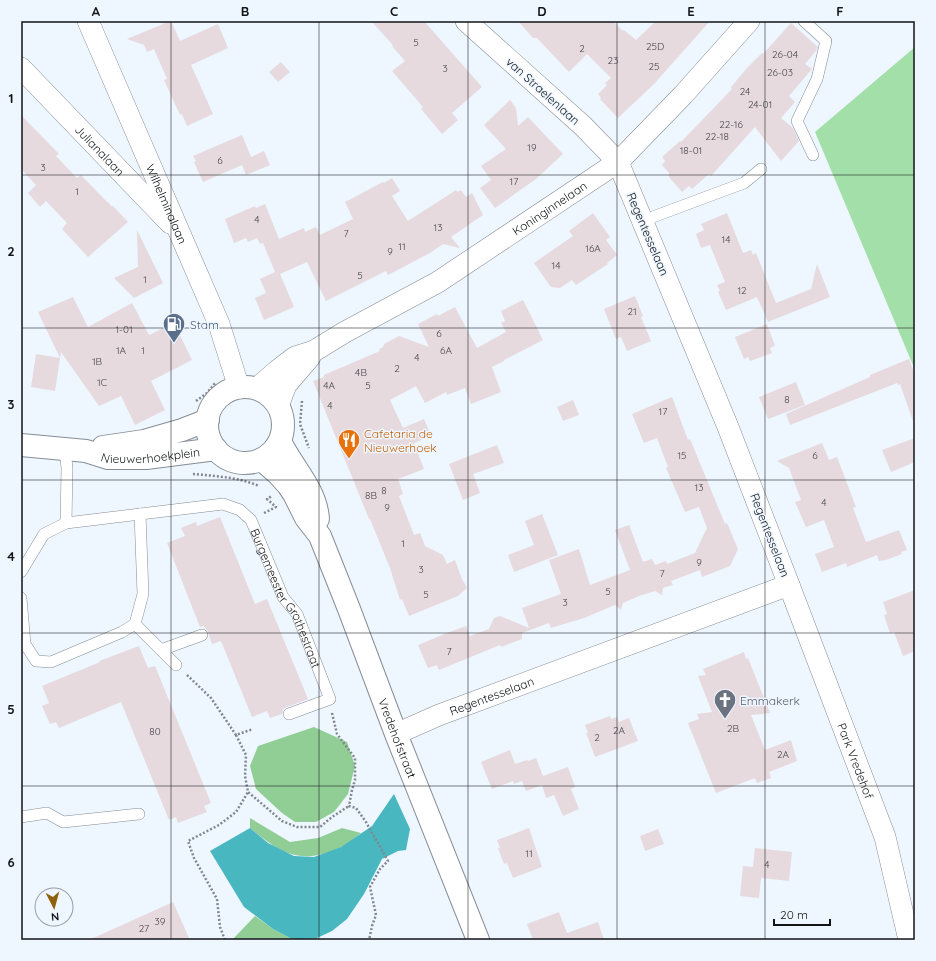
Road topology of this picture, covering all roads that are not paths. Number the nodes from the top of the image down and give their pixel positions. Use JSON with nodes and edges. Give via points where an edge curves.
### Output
{"nodes":[{"id":1,"x":88,"y":21,"type":"edge"},
{"id":2,"x":466,"y":21,"type":"edge"},
{"id":3,"x":749,"y":21,"type":"edge"},
{"id":4,"x":804,"y":21,"type":"edge"},
{"id":5,"x":21,"y":68,"type":"edge"},
{"id":6,"x":813,"y":155,"type":"dead end"},
{"id":7,"x":618,"y":162,"type":"junction"},
{"id":8,"x":761,"y":169,"type":"dead end"},
{"id":9,"x":642,"y":222,"type":"junction"},
{"id":10,"x":180,"y":233,"type":"junction"},
{"id":11,"x":314,"y":352,"type":"junction"},
{"id":12,"x":243,"y":383,"type":"junction"},
{"id":13,"x":278,"y":406,"type":"junction"},
{"id":14,"x":208,"y":420,"type":"junction"},
{"id":15,"x":280,"y":441,"type":"junction"},
{"id":16,"x":21,"y":445,"type":"edge"},
{"id":17,"x":216,"y":449,"type":"junction"},
{"id":18,"x":76,"y":451,"type":"junction"},
{"id":19,"x":262,"y":460,"type":"junction"},
{"id":20,"x":140,"y":514,"type":"junction"},
{"id":21,"x":66,"y":523,"type":"junction"},
{"id":22,"x":320,"y":536,"type":"junction"},
{"id":23,"x":21,"y":572,"type":"edge"},
{"id":24,"x":789,"y":585,"type":"junction"},
{"id":25,"x":21,"y":598,"type":"edge"},
{"id":26,"x":135,"y":624,"type":"junction"},
{"id":27,"x":202,"y":635,"type":"dead end"},
{"id":28,"x":161,"y":650,"type":"junction"},
{"id":29,"x":176,"y":665,"type":"road end"},
{"id":30,"x":289,"y":714,"type":"dead end"},
{"id":31,"x":396,"y":734,"type":"junction"},
{"id":32,"x":139,"y":814,"type":"dead end"},
{"id":33,"x":21,"y":817,"type":"edge"},
{"id":34,"x":478,"y":940,"type":"edge"},
{"id":35,"x":909,"y":940,"type":"edge"}],
"edges":[{"from":1,"to":10,"type":"street","name":"Wilhelminalaan"},
{"from":2,"to":7,"type":"street","name":"van Straelenlaan","via":[[583,126]]},
{"from":3,"to":7,"type":"street","name":"Koninginnelaan","via":[[683,95]]},
{"from":4,"to":6,"type":"lane","via":[[826,41],[817,79],[797,121]]},
{"from":5,"to":10,"type":"street","name":"Julianalaan"},
{"from":7,"to":9,"type":"street","name":"Regentesselaan"},
{"from":7,"to":11,"type":"street","name":"Koninginnelaan","via":[[438,282],[345,332]]},
{"from":8,"to":9,"type":"lane","via":[[744,183]]},
{"from":9,"to":24,"type":"street","name":"Regentesselaan","via":[[728,426]]},
{"from":10,"to":12,"type":"street","name":"Wilhelminalaan"},
{"from":11,"to":12,"type":"street","name":"Koninginnelaan","via":[[295,357],[278,370]]},
{"from":11,"to":13,"type":"street","name":"Koninginnelaan","via":[[286,385]]},
{"from":12,"to":13,"type":"main road","via":[[271,398]]},
{"from":12,"to":14,"type":"main road","via":[[218,400]]},
{"from":13,"to":15,"type":"main road","via":[[283,422]]},
{"from":14,"to":17,"type":"main road","via":[[210,440]]},
{"from":14,"to":18,"type":"main road","name":"Nieuwerhoekplein","via":[[144,441]]},
{"from":15,"to":19,"type":"main road"},
{"from":15,"to":22,"type":"main road","name":"Vredehofstraat","via":[[309,488],[318,515]]},
{"from":16,"to":18,"type":"main road"},
{"from":17,"to":18,"type":"main road","name":"Nieuwerhoekplein","via":[[146,458],[108,458]]},
{"from":17,"to":19,"type":"main road","via":[[233,461],[252,463]]},
{"from":18,"to":21,"type":"lane","via":[[67,468]]},
{"from":19,"to":22,"type":"main road","name":"Vredehofstraat","via":[[288,485],[306,518]]},
{"from":20,"to":21,"type":"lane","name":"Burgemeester Grothestraat"},
{"from":20,"to":26,"type":"lane","via":[[143,594]]},
{"from":20,"to":30,"type":"lane","name":"Burgemeester Grothestraat","via":[[223,504],[240,510],[251,520],[283,597],[297,614],[330,699]]},
{"from":21,"to":23,"type":"lane","name":"Burgemeester Grothestraat","via":[[44,534]]},
{"from":22,"to":31,"type":"main road","name":"Vredehofstraat"},
{"from":24,"to":31,"type":"street","name":"Regentesselaan","via":[[439,715]]},
{"from":24,"to":35,"type":"street","name":"Park Vredehof","via":[[885,837]]},
{"from":25,"to":26,"type":"lane","via":[[25,644],[36,661],[51,662]]},
{"from":26,"to":28,"type":"lane"},
{"from":27,"to":28,"type":"lane"},
{"from":28,"to":29,"type":"lane"},
{"from":31,"to":34,"type":"main road","name":"Vredehofstraat"},
{"from":32,"to":33,"type":"lane","via":[[63,822],[47,813]]}]}
